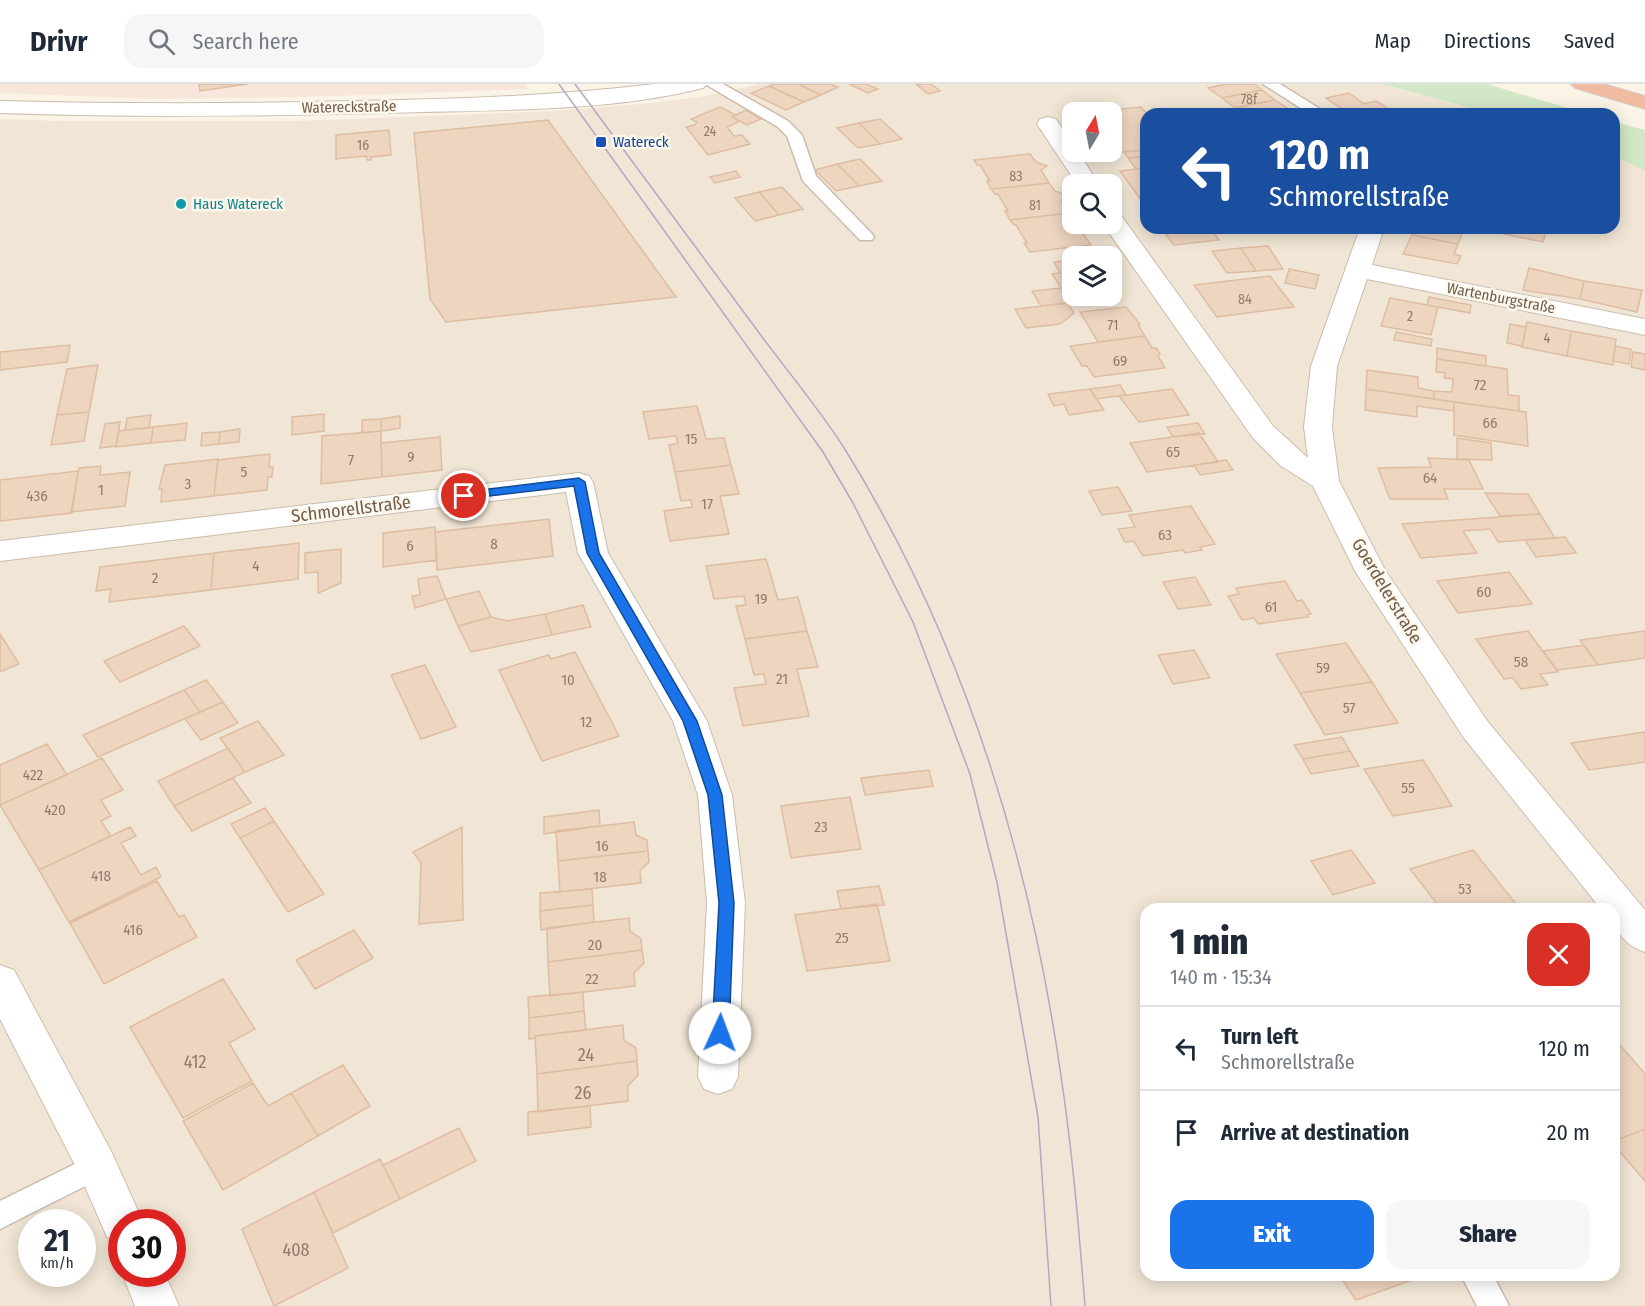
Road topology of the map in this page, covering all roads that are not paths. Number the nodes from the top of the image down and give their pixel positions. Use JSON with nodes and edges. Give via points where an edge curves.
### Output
{"nodes":[{"id":1,"x":696,"y":84,"type":"edge"},
{"id":2,"x":712,"y":84,"type":"edge"},
{"id":3,"x":1270,"y":84,"type":"edge"},
{"id":4,"x":1582,"y":84,"type":"edge"},
{"id":5,"x":1645,"y":103,"type":"edge"},
{"id":6,"x":0,"y":107,"type":"edge"},
{"id":7,"x":1311,"y":108,"type":"edge"},
{"id":8,"x":1048,"y":124,"type":"dead end"},
{"id":9,"x":1081,"y":174,"type":"edge"},
{"id":10,"x":1122,"y":233,"type":"edge"},
{"id":11,"x":1370,"y":234,"type":"edge"},
{"id":12,"x":866,"y":237,"type":"dead end"},
{"id":13,"x":1356,"y":269,"type":"junction"},
{"id":14,"x":1645,"y":327,"type":"edge"},
{"id":15,"x":1325,"y":481,"type":"junction"},
{"id":16,"x":0,"y":551,"type":"edge"},
{"id":17,"x":1617,"y":903,"type":"edge"},
{"id":18,"x":1620,"y":906,"type":"edge"},
{"id":19,"x":1645,"y":937,"type":"edge"},
{"id":20,"x":0,"y":981,"type":"edge"},
{"id":21,"x":718,"y":1077,"type":"dead end"},
{"id":22,"x":97,"y":1166,"type":"junction"},
{"id":23,"x":116,"y":1209,"type":"edge"},
{"id":24,"x":0,"y":1216,"type":"edge"},
{"id":25,"x":1479,"y":1281,"type":"edge"},
{"id":26,"x":149,"y":1287,"type":"edge"},
{"id":27,"x":157,"y":1306,"type":"edge"},
{"id":28,"x":1494,"y":1306,"type":"edge"}],
"edges":[{"from":1,"to":6,"type":"street","name":"Watereckstraße","via":[[598,98],[464,105],[176,112]]},
{"from":2,"to":12,"type":"lane","via":[[783,124],[794,135],[809,178]]},
{"from":3,"to":7,"type":"lane"},
{"from":4,"to":5,"type":"highway"},
{"from":8,"to":9,"type":"street"},
{"from":10,"to":15,"type":"street","via":[[1263,432],[1291,460]]},
{"from":11,"to":13,"type":"street"},
{"from":13,"to":14,"type":"street","name":"Wartenburgstraße"},
{"from":13,"to":15,"type":"street","via":[[1324,366],[1318,427]]},
{"from":15,"to":17,"type":"street","name":"Goerdelerstraße","via":[[1370,571],[1476,730]]},
{"from":16,"to":21,"type":"street","name":"Schmorellstraße","via":[[579,482],[593,553],[690,721],[715,795],[726,903]]},
{"from":18,"to":19,"type":"street","name":"Goerdelerstraße"},
{"from":20,"to":22,"type":"street"},
{"from":22,"to":23,"type":"street"},
{"from":22,"to":24,"type":"lane"},
{"from":25,"to":28,"type":"lane"},
{"from":26,"to":27,"type":"street"}]}
